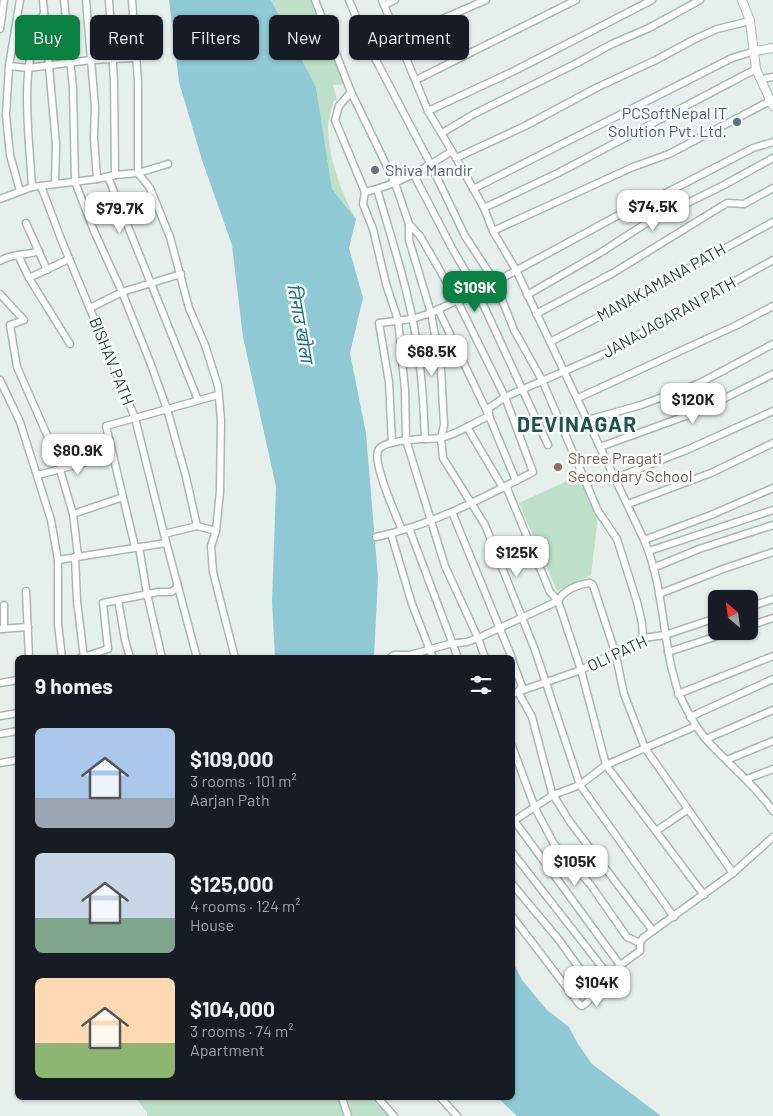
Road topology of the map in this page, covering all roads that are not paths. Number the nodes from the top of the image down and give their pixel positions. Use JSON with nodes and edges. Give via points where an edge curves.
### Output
{"nodes":[{"id":1,"x":4,"y":0,"type":"edge"},
{"id":2,"x":20,"y":0,"type":"edge"},
{"id":3,"x":43,"y":0,"type":"edge"},
{"id":4,"x":64,"y":0,"type":"edge"},
{"id":5,"x":86,"y":0,"type":"edge"},
{"id":6,"x":109,"y":0,"type":"edge"},
{"id":7,"x":132,"y":0,"type":"edge"},
{"id":8,"x":315,"y":0,"type":"edge"},
{"id":9,"x":349,"y":0,"type":"edge"},
{"id":10,"x":395,"y":0,"type":"edge"},
{"id":11,"x":486,"y":0,"type":"edge"},
{"id":12,"x":576,"y":0,"type":"edge"},
{"id":13,"x":652,"y":0,"type":"edge"},
{"id":14,"x":700,"y":0,"type":"edge"},
{"id":15,"x":742,"y":0,"type":"edge"},
{"id":16,"x":383,"y":2,"type":"edge"},
{"id":17,"x":44,"y":14,"type":"junction"},
{"id":18,"x":110,"y":15,"type":"edge"},
{"id":19,"x":133,"y":15,"type":"edge"},
{"id":20,"x":388,"y":15,"type":"edge"},
{"id":21,"x":451,"y":15,"type":"edge"},
{"id":22,"x":750,"y":21,"type":"junction"},
{"id":23,"x":0,"y":29,"type":"edge"},
{"id":24,"x":90,"y":48,"type":"edge"},
{"id":25,"x":773,"y":48,"type":"edge"},
{"id":26,"x":755,"y":50,"type":"junction"},
{"id":27,"x":91,"y":60,"type":"joint"},
{"id":28,"x":112,"y":60,"type":"edge"},
{"id":29,"x":135,"y":60,"type":"edge"},
{"id":30,"x":407,"y":60,"type":"edge"},
{"id":31,"x":71,"y":63,"type":"junction"},
{"id":32,"x":50,"y":65,"type":"junction"},
{"id":33,"x":9,"y":66,"type":"junction"},
{"id":34,"x":28,"y":68,"type":"junction"},
{"id":35,"x":756,"y":69,"type":"junction"},
{"id":36,"x":773,"y":77,"type":"edge"},
{"id":37,"x":760,"y":79,"type":"junction"},
{"id":38,"x":416,"y":80,"type":"junction"},
{"id":39,"x":351,"y":92,"type":"junction"},
{"id":40,"x":772,"y":104,"type":"edge"},
{"id":41,"x":428,"y":111,"type":"junction"},
{"id":42,"x":442,"y":132,"type":"junction"},
{"id":43,"x":773,"y":142,"type":"edge"},
{"id":44,"x":452,"y":152,"type":"junction"},
{"id":45,"x":456,"y":158,"type":"junction"},
{"id":46,"x":773,"y":158,"type":"edge"},
{"id":47,"x":168,"y":164,"type":"dead end"},
{"id":48,"x":431,"y":164,"type":"junction"},
{"id":49,"x":138,"y":173,"type":"junction"},
{"id":50,"x":414,"y":175,"type":"junction"},
{"id":51,"x":112,"y":176,"type":"junction"},
{"id":52,"x":97,"y":180,"type":"junction"},
{"id":53,"x":75,"y":182,"type":"junction"},
{"id":54,"x":395,"y":183,"type":"junction"},
{"id":55,"x":55,"y":184,"type":"junction"},
{"id":56,"x":41,"y":186,"type":"junction"},
{"id":57,"x":32,"y":187,"type":"junction"},
{"id":58,"x":473,"y":188,"type":"junction"},
{"id":59,"x":773,"y":188,"type":"edge"},
{"id":60,"x":377,"y":189,"type":"junction"},
{"id":61,"x":20,"y":191,"type":"junction"},
{"id":62,"x":365,"y":192,"type":"junction"},
{"id":63,"x":0,"y":199,"type":"edge"},
{"id":64,"x":484,"y":208,"type":"junction"},
{"id":65,"x":773,"y":222,"type":"edge"},
{"id":66,"x":26,"y":223,"type":"dead end"},
{"id":67,"x":409,"y":224,"type":"junction"},
{"id":68,"x":493,"y":231,"type":"junction"},
{"id":69,"x":39,"y":251,"type":"junction"},
{"id":70,"x":0,"y":252,"type":"edge"},
{"id":71,"x":18,"y":255,"type":"junction"},
{"id":72,"x":69,"y":259,"type":"junction"},
{"id":73,"x":2,"y":260,"type":"edge"},
{"id":74,"x":773,"y":260,"type":"edge"},
{"id":75,"x":47,"y":270,"type":"junction"},
{"id":76,"x":516,"y":270,"type":"junction"},
{"id":77,"x":181,"y":274,"type":"junction"},
{"id":78,"x":29,"y":278,"type":"junction"},
{"id":79,"x":495,"y":282,"type":"junction"},
{"id":80,"x":152,"y":283,"type":"junction"},
{"id":81,"x":477,"y":291,"type":"junction"},
{"id":82,"x":122,"y":292,"type":"junction"},
{"id":83,"x":527,"y":295,"type":"junction"},
{"id":84,"x":1,"y":297,"type":"edge"},
{"id":85,"x":457,"y":300,"type":"junction"},
{"id":86,"x":773,"y":306,"type":"edge"},
{"id":87,"x":90,"y":308,"type":"junction"},
{"id":88,"x":438,"y":309,"type":"junction"},
{"id":89,"x":431,"y":313,"type":"junction"},
{"id":90,"x":536,"y":314,"type":"junction"},
{"id":91,"x":412,"y":319,"type":"junction"},
{"id":92,"x":398,"y":320,"type":"junction"},
{"id":93,"x":550,"y":342,"type":"junction"},
{"id":94,"x":70,"y":344,"type":"dead end"},
{"id":95,"x":773,"y":344,"type":"edge"},
{"id":96,"x":564,"y":370,"type":"junction"},
{"id":97,"x":773,"y":374,"type":"edge"},
{"id":98,"x":0,"y":380,"type":"edge"},
{"id":99,"x":542,"y":380,"type":"junction"},
{"id":100,"x":522,"y":390,"type":"junction"},
{"id":101,"x":218,"y":395,"type":"junction"},
{"id":102,"x":505,"y":397,"type":"junction"},
{"id":103,"x":3,"y":398,"type":"edge"},
{"id":104,"x":578,"y":398,"type":"junction"},
{"id":105,"x":198,"y":400,"type":"junction"},
{"id":106,"x":168,"y":409,"type":"junction"},
{"id":107,"x":773,"y":410,"type":"edge"},
{"id":108,"x":489,"y":416,"type":"junction"},
{"id":109,"x":135,"y":418,"type":"junction"},
{"id":110,"x":588,"y":420,"type":"junction"},
{"id":111,"x":467,"y":427,"type":"junction"},
{"id":112,"x":441,"y":438,"type":"junction"},
{"id":113,"x":425,"y":439,"type":"junction"},
{"id":114,"x":406,"y":440,"type":"junction"},
{"id":115,"x":392,"y":443,"type":"junction"},
{"id":116,"x":773,"y":443,"type":"edge"},
{"id":117,"x":548,"y":445,"type":"dead end"},
{"id":118,"x":600,"y":447,"type":"junction"},
{"id":119,"x":113,"y":455,"type":"junction"},
{"id":120,"x":61,"y":469,"type":"junction"},
{"id":121,"x":38,"y":476,"type":"junction"},
{"id":122,"x":616,"y":478,"type":"junction"},
{"id":123,"x":516,"y":481,"type":"junction"},
{"id":124,"x":505,"y":487,"type":"junction"},
{"id":125,"x":773,"y":488,"type":"edge"},
{"id":126,"x":123,"y":497,"type":"junction"},
{"id":127,"x":472,"y":504,"type":"junction"},
{"id":128,"x":628,"y":504,"type":"junction"},
{"id":129,"x":773,"y":510,"type":"edge"},
{"id":130,"x":452,"y":512,"type":"junction"},
{"id":131,"x":73,"y":514,"type":"junction"},
{"id":132,"x":432,"y":520,"type":"junction"},
{"id":133,"x":773,"y":525,"type":"edge"},
{"id":134,"x":197,"y":526,"type":"junction"},
{"id":135,"x":406,"y":529,"type":"junction"},
{"id":136,"x":216,"y":531,"type":"junction"},
{"id":137,"x":164,"y":534,"type":"junction"},
{"id":138,"x":391,"y":534,"type":"junction"},
{"id":139,"x":376,"y":537,"type":"dead end"},
{"id":140,"x":644,"y":540,"type":"junction"},
{"id":141,"x":166,"y":543,"type":"junction"},
{"id":142,"x":137,"y":547,"type":"junction"},
{"id":143,"x":649,"y":551,"type":"junction"},
{"id":144,"x":773,"y":552,"type":"edge"},
{"id":145,"x":77,"y":556,"type":"junction"},
{"id":146,"x":58,"y":560,"type":"junction"},
{"id":147,"x":653,"y":568,"type":"junction"},
{"id":148,"x":177,"y":582,"type":"junction"},
{"id":149,"x":26,"y":591,"type":"dead end"},
{"id":150,"x":147,"y":594,"type":"junction"},
{"id":151,"x":659,"y":594,"type":"junction"},
{"id":152,"x":773,"y":599,"type":"edge"},
{"id":153,"x":118,"y":600,"type":"junction"},
{"id":154,"x":558,"y":601,"type":"junction"},
{"id":155,"x":4,"y":604,"type":"dead end"},
{"id":156,"x":758,"y":604,"type":"edge"},
{"id":157,"x":522,"y":617,"type":"junction"},
{"id":158,"x":773,"y":618,"type":"edge"},
{"id":159,"x":708,"y":621,"type":"edge"},
{"id":160,"x":758,"y":623,"type":"edge"},
{"id":161,"x":28,"y":627,"type":"junction"},
{"id":162,"x":500,"y":627,"type":"junction"},
{"id":163,"x":2,"y":629,"type":"edge"},
{"id":164,"x":665,"y":635,"type":"junction"},
{"id":165,"x":478,"y":638,"type":"junction"},
{"id":166,"x":643,"y":638,"type":"junction"},
{"id":167,"x":708,"y":639,"type":"edge"},
{"id":168,"x":453,"y":645,"type":"junction"},
{"id":169,"x":430,"y":649,"type":"junction"},
{"id":170,"x":615,"y":652,"type":"junction"},
{"id":171,"x":668,"y":652,"type":"junction"},
{"id":172,"x":29,"y":655,"type":"edge"},
{"id":173,"x":62,"y":655,"type":"edge"},
{"id":174,"x":84,"y":655,"type":"edge"},
{"id":175,"x":90,"y":655,"type":"edge"},
{"id":176,"x":129,"y":655,"type":"edge"},
{"id":177,"x":161,"y":655,"type":"edge"},
{"id":178,"x":196,"y":655,"type":"edge"},
{"id":179,"x":234,"y":655,"type":"edge"},
{"id":180,"x":414,"y":655,"type":"edge"},
{"id":181,"x":432,"y":655,"type":"edge"},
{"id":182,"x":457,"y":655,"type":"edge"},
{"id":183,"x":484,"y":655,"type":"edge"},
{"id":184,"x":510,"y":655,"type":"edge"},
{"id":185,"x":773,"y":656,"type":"edge"},
{"id":186,"x":515,"y":667,"type":"edge"},
{"id":187,"x":581,"y":670,"type":"junction"},
{"id":188,"x":773,"y":679,"type":"edge"},
{"id":189,"x":15,"y":680,"type":"edge"},
{"id":190,"x":0,"y":683,"type":"edge"},
{"id":191,"x":545,"y":683,"type":"junction"},
{"id":192,"x":515,"y":693,"type":"edge"},
{"id":193,"x":678,"y":694,"type":"junction"},
{"id":194,"x":773,"y":710,"type":"edge"},
{"id":195,"x":15,"y":714,"type":"edge"},
{"id":196,"x":0,"y":716,"type":"edge"},
{"id":197,"x":690,"y":716,"type":"junction"},
{"id":198,"x":696,"y":726,"type":"junction"},
{"id":199,"x":15,"y":732,"type":"edge"},
{"id":200,"x":0,"y":734,"type":"edge"},
{"id":201,"x":706,"y":739,"type":"junction"},
{"id":202,"x":773,"y":741,"type":"edge"},
{"id":203,"x":645,"y":748,"type":"junction"},
{"id":204,"x":515,"y":754,"type":"edge"},
{"id":205,"x":727,"y":760,"type":"junction"},
{"id":206,"x":15,"y":761,"type":"edge"},
{"id":207,"x":0,"y":764,"type":"edge"},
{"id":208,"x":606,"y":765,"type":"junction"},
{"id":209,"x":773,"y":769,"type":"edge"},
{"id":210,"x":747,"y":779,"type":"junction"},
{"id":211,"x":580,"y":785,"type":"junction"},
{"id":212,"x":553,"y":795,"type":"junction"},
{"id":213,"x":770,"y":801,"type":"edge"},
{"id":214,"x":535,"y":808,"type":"junction"},
{"id":215,"x":687,"y":810,"type":"junction"},
{"id":216,"x":773,"y":811,"type":"edge"},
{"id":217,"x":515,"y":819,"type":"edge"},
{"id":218,"x":515,"y":823,"type":"edge"},
{"id":219,"x":656,"y":831,"type":"junction"},
{"id":220,"x":773,"y":837,"type":"edge"},
{"id":221,"x":515,"y":856,"type":"edge"},
{"id":222,"x":733,"y":873,"type":"junction"},
{"id":223,"x":515,"y":888,"type":"edge"},
{"id":224,"x":704,"y":895,"type":"junction"},
{"id":225,"x":674,"y":916,"type":"junction"},
{"id":226,"x":515,"y":920,"type":"edge"},
{"id":227,"x":652,"y":931,"type":"junction"},
{"id":228,"x":640,"y":943,"type":"junction"},
{"id":229,"x":620,"y":965,"type":"junction"},
{"id":230,"x":609,"y":976,"type":"junction"},
{"id":231,"x":595,"y":990,"type":"junction"},
{"id":232,"x":343,"y":1100,"type":"edge"},
{"id":233,"x":380,"y":1100,"type":"edge"},
{"id":234,"x":443,"y":1100,"type":"edge"},
{"id":235,"x":348,"y":1116,"type":"edge"},
{"id":236,"x":394,"y":1116,"type":"edge"},
{"id":237,"x":457,"y":1116,"type":"edge"}],
"edges":[{"from":1,"to":23,"type":"street"},
{"from":2,"to":33,"type":"street"},
{"from":3,"to":17,"type":"street"},
{"from":4,"to":31,"type":"street"},
{"from":5,"to":24,"type":"street"},
{"from":6,"to":18,"type":"street"},
{"from":7,"to":19,"type":"street"},
{"from":8,"to":39,"type":"street"},
{"from":9,"to":48,"type":"street","via":[[367,43]]},
{"from":10,"to":16,"type":"street"},
{"from":11,"to":21,"type":"street"},
{"from":12,"to":38,"type":"street"},
{"from":13,"to":41,"type":"street"},
{"from":14,"to":42,"type":"street"},
{"from":15,"to":22,"type":"street"},
{"from":16,"to":20,"type":"street"},
{"from":17,"to":32,"type":"street"},
{"from":17,"to":34,"type":"street","via":[[33,39]]},
{"from":22,"to":26,"type":"street"},
{"from":22,"to":45,"type":"street","via":[[717,29],[695,39]]},
{"from":25,"to":26,"type":"street"},
{"from":26,"to":35,"type":"street"},
{"from":26,"to":58,"type":"street","via":[[732,58]]},
{"from":27,"to":31,"type":"street"},
{"from":27,"to":52,"type":"street"},
{"from":28,"to":51,"type":"street","via":[[115,127]]},
{"from":29,"to":49,"type":"street"},
{"from":30,"to":38,"type":"street"},
{"from":31,"to":32,"type":"street"},
{"from":31,"to":53,"type":"street"},
{"from":32,"to":34,"type":"street"},
{"from":32,"to":55,"type":"street","via":[[56,144]]},
{"from":33,"to":34,"type":"street"},
{"from":33,"to":61,"type":"street","via":[[6,115],[10,155]]},
{"from":34,"to":57,"type":"street"},
{"from":35,"to":37,"type":"street"},
{"from":35,"to":64,"type":"street","via":[[558,173]]},
{"from":36,"to":37,"type":"street"},
{"from":37,"to":40,"type":"street"},
{"from":38,"to":41,"type":"street"},
{"from":39,"to":54,"type":"street"},
{"from":39,"to":62,"type":"street","via":[[339,106],[335,120]]},
{"from":40,"to":68,"type":"street","via":[[670,154],[633,167]]},
{"from":41,"to":42,"type":"street"},
{"from":42,"to":44,"type":"street"},
{"from":43,"to":76,"type":"street","via":[[753,148],[626,211]]},
{"from":44,"to":45,"type":"street"},
{"from":44,"to":48,"type":"street"},
{"from":45,"to":58,"type":"street"},
{"from":46,"to":83,"type":"street","via":[[645,224]]},
{"from":47,"to":49,"type":"street"},
{"from":48,"to":50,"type":"street"},
{"from":48,"to":79,"type":"street","via":[[465,236]]},
{"from":49,"to":51,"type":"street"},
{"from":49,"to":77,"type":"street","via":[[150,188]]},
{"from":50,"to":54,"type":"street"},
{"from":50,"to":81,"type":"street"},
{"from":51,"to":52,"type":"street"},
{"from":51,"to":80,"type":"street"},
{"from":52,"to":53,"type":"street"},
{"from":53,"to":55,"type":"street"},
{"from":53,"to":82,"type":"street"},
{"from":54,"to":60,"type":"street"},
{"from":54,"to":67,"type":"street"},
{"from":55,"to":56,"type":"street"},
{"from":56,"to":57,"type":"street"},
{"from":56,"to":72,"type":"street","name":"BISHAV PATH"},
{"from":57,"to":61,"type":"street"},
{"from":58,"to":64,"type":"street"},
{"from":59,"to":90,"type":"street","via":[[744,204],[727,203],[613,274]]},
{"from":60,"to":62,"type":"street"},
{"from":60,"to":91,"type":"street"},
{"from":61,"to":63,"type":"street"},
{"from":62,"to":92,"type":"street","via":[[363,204],[373,228]]},
{"from":64,"to":68,"type":"street"},
{"from":65,"to":93,"type":"street","name":"MANAKAMANA PATH"},
{"from":66,"to":69,"type":"street"},
{"from":67,"to":85,"type":"street","via":[[420,236]]},
{"from":67,"to":89,"type":"street","via":[[409,240]]},
{"from":68,"to":76,"type":"street"},
{"from":69,"to":71,"type":"street"},
{"from":69,"to":75,"type":"street"},
{"from":70,"to":73,"type":"street"},
{"from":71,"to":73,"type":"street","via":[[9,255]]},
{"from":71,"to":78,"type":"street"},
{"from":72,"to":75,"type":"street"},
{"from":72,"to":87,"type":"street","name":"BISHAV PATH"},
{"from":74,"to":96,"type":"street","name":"JANAJAGARAN PATH","via":[[606,352]]},
{"from":75,"to":78,"type":"street"},
{"from":76,"to":79,"type":"street"},
{"from":76,"to":83,"type":"street"},
{"from":77,"to":80,"type":"street"},
{"from":77,"to":101,"type":"street","via":[[189,308],[215,375]]},
{"from":78,"to":94,"type":"street"},
{"from":79,"to":81,"type":"street"},
{"from":79,"to":99,"type":"street","via":[[514,330]]},
{"from":80,"to":82,"type":"street"},
{"from":80,"to":105,"type":"street"},
{"from":81,"to":85,"type":"street"},
{"from":81,"to":100,"type":"street"},
{"from":82,"to":87,"type":"street"},
{"from":82,"to":106,"type":"street"},
{"from":83,"to":90,"type":"street"},
{"from":84,"to":120,"type":"street","via":[[24,320],[10,325],[17,367]]},
{"from":85,"to":88,"type":"street"},
{"from":85,"to":102,"type":"street"},
{"from":86,"to":104,"type":"street"},
{"from":87,"to":109,"type":"street","name":"BISHAV PATH"},
{"from":88,"to":89,"type":"street"},
{"from":88,"to":108,"type":"street"},
{"from":89,"to":91,"type":"street"},
{"from":89,"to":112,"type":"street","via":[[441,369],[444,425]]},
{"from":90,"to":93,"type":"street"},
{"from":91,"to":92,"type":"street"},
{"from":91,"to":113,"type":"street","via":[[420,366]]},
{"from":92,"to":114,"type":"street"},
{"from":92,"to":115,"type":"street","via":[[379,323],[389,382]]},
{"from":93,"to":96,"type":"street"},
{"from":95,"to":110,"type":"street","via":[[700,383]]},
{"from":96,"to":99,"type":"street","name":"JANAJAGARAN PATH"},
{"from":96,"to":104,"type":"street"},
{"from":97,"to":118,"type":"street","via":[[697,412]]},
{"from":98,"to":103,"type":"street"},
{"from":99,"to":100,"type":"street","name":"JANAJAGARAN PATH"},
{"from":99,"to":166,"type":"street","via":[[598,510],[617,538],[637,602]]},
{"from":100,"to":102,"type":"street","name":"JANAJAGARAN PATH"},
{"from":100,"to":117,"type":"street"},
{"from":101,"to":105,"type":"street"},
{"from":101,"to":136,"type":"street","via":[[220,491]]},
{"from":102,"to":108,"type":"street","via":[[489,408]]},
{"from":102,"to":123,"type":"street","via":[[533,472]]},
{"from":103,"to":121,"type":"street","via":[[20,422]]},
{"from":104,"to":110,"type":"street"},
{"from":105,"to":106,"type":"street"},
{"from":106,"to":109,"type":"street"},
{"from":106,"to":134,"type":"street"},
{"from":107,"to":122,"type":"street"},
{"from":108,"to":111,"type":"street"},
{"from":108,"to":123,"type":"street"},
{"from":109,"to":119,"type":"street","via":[[106,426]]},
{"from":109,"to":137,"type":"street","name":"BISHAV PATH"},
{"from":110,"to":118,"type":"street"},
{"from":111,"to":112,"type":"street"},
{"from":111,"to":124,"type":"street"},
{"from":112,"to":113,"type":"street"},
{"from":112,"to":127,"type":"street","via":[[442,458]]},
{"from":113,"to":114,"type":"street"},
{"from":114,"to":115,"type":"street"},
{"from":114,"to":132,"type":"street"},
{"from":115,"to":135,"type":"street","via":[[378,449],[377,456],[384,488]]},
{"from":116,"to":128,"type":"street","via":[[711,473]]},
{"from":118,"to":122,"type":"street"},
{"from":119,"to":120,"type":"street"},
{"from":119,"to":126,"type":"street"},
{"from":120,"to":121,"type":"street"},
{"from":120,"to":131,"type":"street"},
{"from":121,"to":146,"type":"street","via":[[52,520]]},
{"from":122,"to":128,"type":"street"},
{"from":123,"to":124,"type":"street"},
{"from":124,"to":127,"type":"street"},
{"from":124,"to":154,"type":"street","via":[[550,592]]},
{"from":125,"to":140,"type":"street"},
{"from":126,"to":131,"type":"street"},
{"from":126,"to":142,"type":"street"},
{"from":127,"to":130,"type":"street"},
{"from":127,"to":157,"type":"street","via":[[485,525]]},
{"from":128,"to":140,"type":"street"},
{"from":129,"to":143,"type":"street"},
{"from":130,"to":132,"type":"street"},
{"from":130,"to":162,"type":"street"},
{"from":131,"to":145,"type":"street"},
{"from":132,"to":135,"type":"street"},
{"from":132,"to":165,"type":"street","via":[[446,566]]},
{"from":133,"to":147,"type":"street","via":[[698,549]]},
{"from":134,"to":136,"type":"street"},
{"from":134,"to":137,"type":"street"},
{"from":135,"to":138,"type":"street"},
{"from":135,"to":168,"type":"street"},
{"from":136,"to":179,"type":"street","via":[[211,546],[213,572]]},
{"from":137,"to":141,"type":"street","name":"BISHAV PATH"},
{"from":138,"to":139,"type":"street"},
{"from":138,"to":169,"type":"street","via":[[412,604]]},
{"from":140,"to":143,"type":"street"},
{"from":141,"to":142,"type":"street"},
{"from":141,"to":148,"type":"street","name":"BISHAV PATH"},
{"from":142,"to":145,"type":"street"},
{"from":142,"to":150,"type":"street"},
{"from":143,"to":147,"type":"street"},
{"from":144,"to":151,"type":"street"},
{"from":145,"to":146,"type":"street"},
{"from":145,"to":174,"type":"street","via":[[77,601]]},
{"from":146,"to":173,"type":"street"},
{"from":147,"to":151,"type":"street"},
{"from":148,"to":150,"type":"street","via":[[177,588],[171,592]]},
{"from":148,"to":178,"type":"street","name":"BISHAV PATH"},
{"from":149,"to":161,"type":"street"},
{"from":150,"to":153,"type":"street"},
{"from":150,"to":177,"type":"street"},
{"from":151,"to":164,"type":"street"},
{"from":152,"to":156,"type":"street"},
{"from":153,"to":175,"type":"street","via":[[103,603],[108,649]]},
{"from":153,"to":176,"type":"street"},
{"from":154,"to":157,"type":"street"},
{"from":154,"to":170,"type":"street","via":[[570,590],[590,582]]},
{"from":154,"to":187,"type":"street"},
{"from":155,"to":163,"type":"street"},
{"from":157,"to":162,"type":"street"},
{"from":157,"to":191,"type":"street"},
{"from":158,"to":160,"type":"street"},
{"from":159,"to":164,"type":"street","name":"OLI PATH"},
{"from":161,"to":163,"type":"street"},
{"from":161,"to":172,"type":"street"},
{"from":162,"to":165,"type":"street"},
{"from":162,"to":184,"type":"street"},
{"from":164,"to":166,"type":"street","name":"OLI PATH"},
{"from":164,"to":171,"type":"street"},
{"from":165,"to":168,"type":"street"},
{"from":165,"to":183,"type":"street"},
{"from":166,"to":170,"type":"street","name":"OLI PATH"},
{"from":167,"to":171,"type":"street"},
{"from":168,"to":169,"type":"street"},
{"from":168,"to":182,"type":"street"},
{"from":169,"to":180,"type":"street"},
{"from":169,"to":181,"type":"street"},
{"from":170,"to":187,"type":"street","name":"OLI PATH"},
{"from":170,"to":203,"type":"street","via":[[624,694]]},
{"from":171,"to":193,"type":"street"},
{"from":185,"to":193,"type":"street"},
{"from":186,"to":192,"type":"street","via":[[522,686]]},
{"from":187,"to":191,"type":"street","name":"OLI PATH"},
{"from":187,"to":208,"type":"street"},
{"from":188,"to":197,"type":"street"},
{"from":189,"to":190,"type":"street"},
{"from":191,"to":192,"type":"street","name":"OLI PATH"},
{"from":191,"to":211,"type":"street"},
{"from":192,"to":212,"type":"street","via":[[532,717]]},
{"from":193,"to":197,"type":"street"},
{"from":194,"to":201,"type":"street"},
{"from":195,"to":196,"type":"street"},
{"from":197,"to":198,"type":"street"},
{"from":198,"to":201,"type":"street"},
{"from":198,"to":203,"type":"street"},
{"from":199,"to":200,"type":"street"},
{"from":201,"to":205,"type":"street"},
{"from":202,"to":205,"type":"street"},
{"from":203,"to":208,"type":"street"},
{"from":203,"to":215,"type":"street"},
{"from":204,"to":214,"type":"street"},
{"from":205,"to":210,"type":"street"},
{"from":206,"to":207,"type":"street"},
{"from":208,"to":211,"type":"street"},
{"from":208,"to":219,"type":"street"},
{"from":209,"to":210,"type":"street"},
{"from":210,"to":213,"type":"street"},
{"from":211,"to":212,"type":"street"},
{"from":211,"to":225,"type":"street"},
{"from":212,"to":214,"type":"street"},
{"from":212,"to":227,"type":"street"},
{"from":213,"to":216,"type":"street"},
{"from":214,"to":217,"type":"street"},
{"from":214,"to":228,"type":"street","via":[[554,844],[590,884],[627,937]]},
{"from":215,"to":219,"type":"street"},
{"from":215,"to":222,"type":"street"},
{"from":218,"to":229,"type":"street"},
{"from":219,"to":224,"type":"street"},
{"from":220,"to":222,"type":"street"},
{"from":221,"to":230,"type":"street"},
{"from":222,"to":224,"type":"street"},
{"from":223,"to":231,"type":"street"},
{"from":224,"to":225,"type":"street"},
{"from":225,"to":227,"type":"street"},
{"from":226,"to":231,"type":"street","via":[[580,1005],[587,1004]]},
{"from":227,"to":228,"type":"street"},
{"from":228,"to":229,"type":"street","via":[[640,951]]},
{"from":229,"to":230,"type":"street"},
{"from":230,"to":231,"type":"street"},
{"from":232,"to":235,"type":"street"},
{"from":233,"to":236,"type":"street"},
{"from":234,"to":237,"type":"street"}]}
